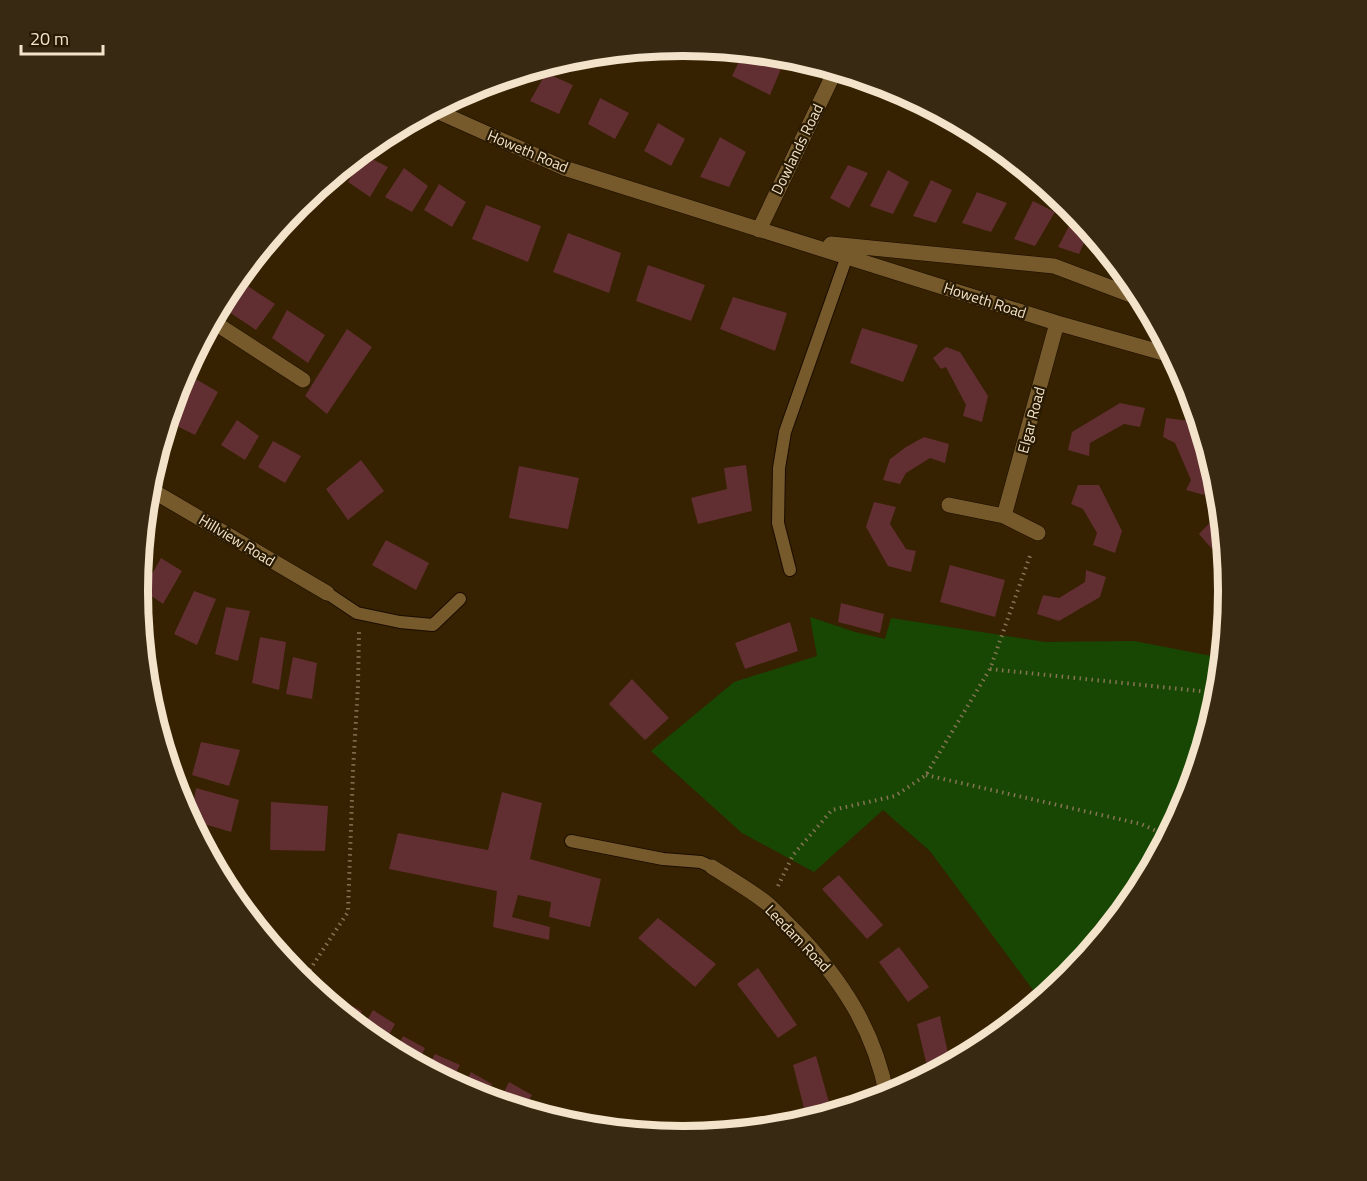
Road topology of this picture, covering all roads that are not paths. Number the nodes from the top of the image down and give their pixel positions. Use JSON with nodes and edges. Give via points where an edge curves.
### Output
{"nodes":[{"id":1,"x":832,"y":77,"type":"edge"},
{"id":2,"x":442,"y":114,"type":"edge"},
{"id":3,"x":759,"y":230,"type":"junction"},
{"id":4,"x":798,"y":241,"type":"junction"},
{"id":5,"x":848,"y":256,"type":"junction"},
{"id":6,"x":1129,"y":294,"type":"edge"},
{"id":7,"x":1057,"y":323,"type":"junction"},
{"id":8,"x":219,"y":325,"type":"edge"},
{"id":9,"x":1162,"y":353,"type":"edge"},
{"id":10,"x":303,"y":380,"type":"dead end"},
{"id":11,"x":158,"y":494,"type":"edge"},
{"id":12,"x":949,"y":505,"type":"dead end"},
{"id":13,"x":1004,"y":516,"type":"junction"},
{"id":14,"x":1038,"y":533,"type":"road end"},
{"id":15,"x":790,"y":570,"type":"dead end"},
{"id":16,"x":327,"y":593,"type":"joint"},
{"id":17,"x":460,"y":599,"type":"dead end"},
{"id":18,"x":571,"y":841,"type":"dead end"},
{"id":19,"x":712,"y":867,"type":"joint"},
{"id":20,"x":885,"y":1086,"type":"edge"}],
"edges":[{"from":1,"to":3,"type":"street","name":"Dowlands Road"},
{"from":2,"to":3,"type":"street","name":"Howeth Road","via":[[564,168]]},
{"from":3,"to":4,"type":"street","name":"Howeth Road"},
{"from":4,"to":5,"type":"street","name":"Howeth Road"},
{"from":4,"to":6,"type":"street","name":"Howeth Road","via":[[1054,266]]},
{"from":5,"to":7,"type":"street","name":"Howeth Road"},
{"from":5,"to":15,"type":"lane","via":[[785,432],[778,523]]},
{"from":7,"to":9,"type":"street","name":"Howeth Road"},
{"from":7,"to":13,"type":"street","name":"Elgar Road"},
{"from":8,"to":10,"type":"street"},
{"from":11,"to":16,"type":"street","name":"Hillview Road"},
{"from":12,"to":13,"type":"street"},
{"from":13,"to":14,"type":"street"},
{"from":16,"to":17,"type":"lane","via":[[357,614],[433,625]]},
{"from":18,"to":19,"type":"lane"},
{"from":19,"to":20,"type":"street","name":"Leedam Road","via":[[769,905],[823,960],[872,1040]]}]}
